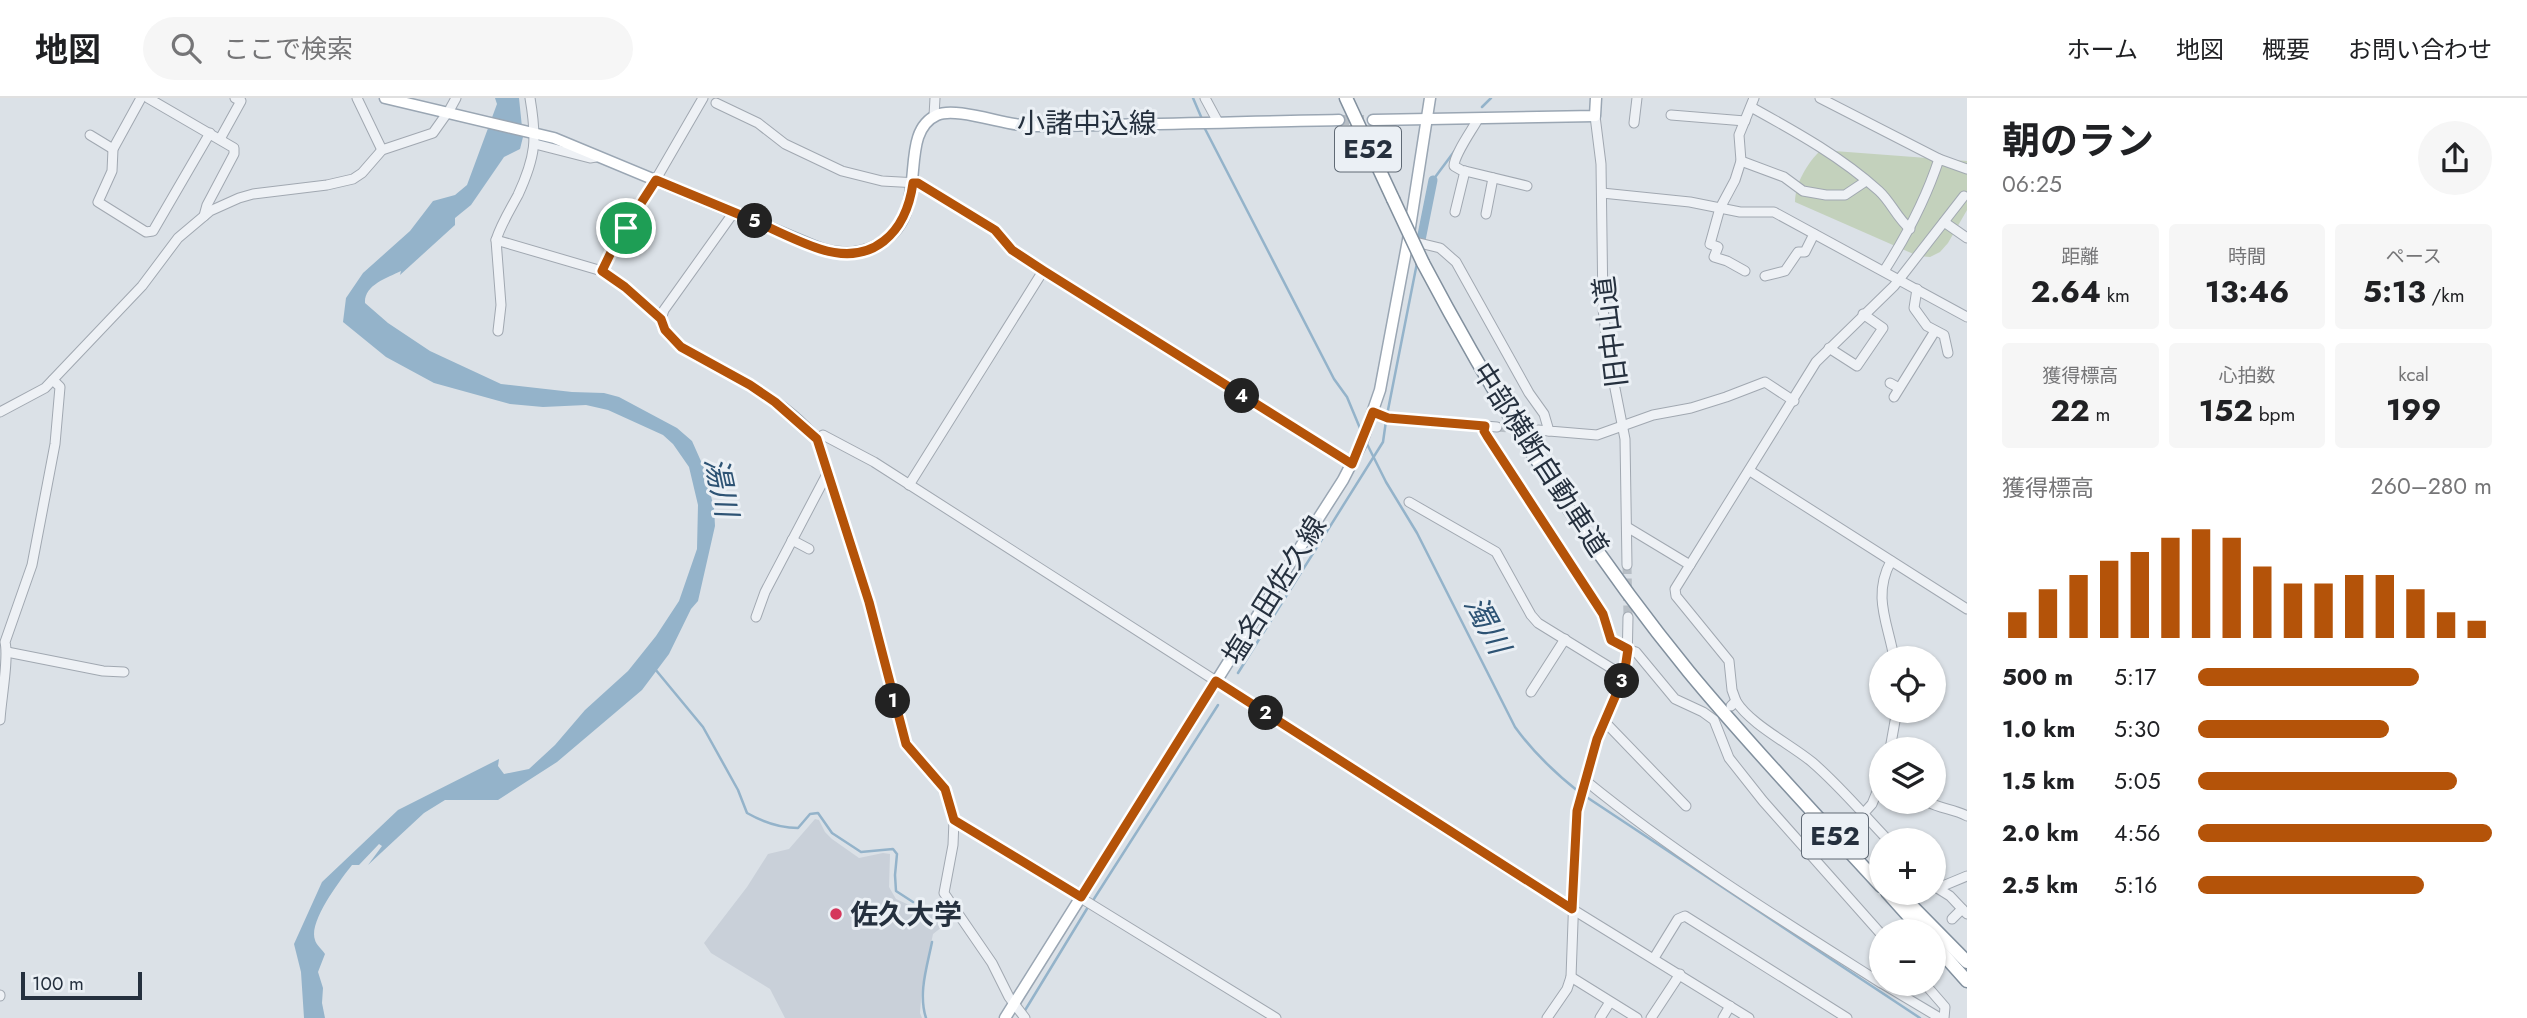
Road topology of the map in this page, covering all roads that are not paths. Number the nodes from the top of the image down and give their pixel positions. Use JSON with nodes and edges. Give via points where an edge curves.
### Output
{"nodes":[{"id":1,"x":141,"y":98,"type":"edge"},
{"id":2,"x":148,"y":98,"type":"edge"},
{"id":3,"x":235,"y":98,"type":"edge"},
{"id":4,"x":357,"y":98,"type":"edge"},
{"id":5,"x":385,"y":98,"type":"edge"},
{"id":6,"x":456,"y":98,"type":"edge"},
{"id":7,"x":530,"y":98,"type":"edge"},
{"id":8,"x":704,"y":98,"type":"edge"},
{"id":9,"x":935,"y":98,"type":"edge"},
{"id":10,"x":1205,"y":98,"type":"edge"},
{"id":11,"x":1346,"y":98,"type":"edge"},
{"id":12,"x":1430,"y":98,"type":"edge"},
{"id":13,"x":1596,"y":98,"type":"edge"},
{"id":14,"x":1637,"y":98,"type":"edge"},
{"id":15,"x":1820,"y":98,"type":"edge"},
{"id":16,"x":716,"y":100,"type":"edge"},
{"id":17,"x":1752,"y":102,"type":"edge"},
{"id":18,"x":450,"y":113,"type":"junction"},
{"id":19,"x":1671,"y":114,"type":"dead end"},
{"id":20,"x":934,"y":116,"type":"junction"},
{"id":21,"x":1595,"y":116,"type":"junction"},
{"id":22,"x":1478,"y":119,"type":"junction"},
{"id":23,"x":1339,"y":120,"type":"tunnel mouth"},
{"id":24,"x":1373,"y":120,"type":"tunnel mouth"},
{"id":25,"x":1427,"y":121,"type":"junction"},
{"id":26,"x":1745,"y":121,"type":"junction"},
{"id":27,"x":1214,"y":122,"type":"junction"},
{"id":28,"x":1634,"y":123,"type":"dead end"},
{"id":29,"x":210,"y":133,"type":"junction"},
{"id":30,"x":90,"y":135,"type":"dead end"},
{"id":31,"x":534,"y":137,"type":"junction"},
{"id":32,"x":220,"y":138,"type":"junction"},
{"id":33,"x":113,"y":149,"type":"junction"},
{"id":34,"x":383,"y":150,"type":"junction"},
{"id":35,"x":1939,"y":159,"type":"junction"},
{"id":36,"x":1741,"y":161,"type":"junction"},
{"id":37,"x":1967,"y":169,"type":"edge"},
{"id":38,"x":1465,"y":171,"type":"junction"},
{"id":39,"x":1493,"y":178,"type":"junction"},
{"id":40,"x":656,"y":180,"type":"junction"},
{"id":41,"x":1866,"y":181,"type":"junction"},
{"id":42,"x":913,"y":183,"type":"junction"},
{"id":43,"x":1528,"y":186,"type":"dead end"},
{"id":44,"x":1602,"y":193,"type":"junction"},
{"id":45,"x":1964,"y":196,"type":"dead end"},
{"id":46,"x":1720,"y":208,"type":"junction"},
{"id":47,"x":734,"y":212,"type":"junction"},
{"id":48,"x":1455,"y":212,"type":"dead end"},
{"id":49,"x":1486,"y":214,"type":"dead end"},
{"id":50,"x":204,"y":216,"type":"junction"},
{"id":51,"x":1944,"y":222,"type":"junction"},
{"id":52,"x":1910,"y":229,"type":"junction"},
{"id":53,"x":1815,"y":234,"type":"junction"},
{"id":54,"x":1967,"y":238,"type":"edge"},
{"id":55,"x":496,"y":240,"type":"junction"},
{"id":56,"x":1408,"y":240,"type":"junction"},
{"id":57,"x":602,"y":271,"type":"junction"},
{"id":58,"x":1044,"y":271,"type":"junction"},
{"id":59,"x":1745,"y":271,"type":"dead end"},
{"id":60,"x":1884,"y":271,"type":"junction"},
{"id":61,"x":1765,"y":276,"type":"dead end"},
{"id":62,"x":1900,"y":279,"type":"junction"},
{"id":63,"x":1917,"y":289,"type":"junction"},
{"id":64,"x":1863,"y":314,"type":"junction"},
{"id":65,"x":1967,"y":317,"type":"edge"},
{"id":66,"x":661,"y":319,"type":"junction"},
{"id":67,"x":498,"y":331,"type":"dead end"},
{"id":68,"x":1935,"y":331,"type":"junction"},
{"id":69,"x":1829,"y":348,"type":"junction"},
{"id":70,"x":1948,"y":353,"type":"dead end"},
{"id":71,"x":52,"y":380,"type":"junction"},
{"id":72,"x":1890,"y":383,"type":"dead end"},
{"id":73,"x":1794,"y":401,"type":"junction"},
{"id":74,"x":0,"y":412,"type":"edge"},
{"id":75,"x":1382,"y":416,"type":"junction"},
{"id":76,"x":1485,"y":426,"type":"junction"},
{"id":77,"x":1497,"y":427,"type":"tunnel mouth"},
{"id":78,"x":1623,"y":427,"type":"junction"},
{"id":79,"x":1538,"y":430,"type":"tunnel mouth"},
{"id":80,"x":1549,"y":431,"type":"junction"},
{"id":81,"x":817,"y":439,"type":"junction"},
{"id":82,"x":1352,"y":464,"type":"junction"},
{"id":83,"x":1750,"y":471,"type":"junction"},
{"id":84,"x":827,"y":474,"type":"junction"},
{"id":85,"x":909,"y":485,"type":"junction"},
{"id":86,"x":1409,"y":502,"type":"dead end"},
{"id":87,"x":1627,"y":527,"type":"junction"},
{"id":88,"x":792,"y":540,"type":"junction"},
{"id":89,"x":809,"y":549,"type":"dead end"},
{"id":90,"x":1891,"y":561,"type":"junction"},
{"id":91,"x":1627,"y":565,"type":"tunnel mouth"},
{"id":92,"x":1689,"y":565,"type":"junction"},
{"id":93,"x":1967,"y":609,"type":"edge"},
{"id":94,"x":756,"y":617,"type":"dead end"},
{"id":95,"x":1628,"y":617,"type":"tunnel mouth"},
{"id":96,"x":1565,"y":639,"type":"junction"},
{"id":97,"x":1891,"y":646,"type":"edge"},
{"id":98,"x":1628,"y":649,"type":"junction"},
{"id":99,"x":7,"y":652,"type":"junction"},
{"id":100,"x":124,"y":672,"type":"dead end"},
{"id":101,"x":1624,"y":676,"type":"junction"},
{"id":102,"x":1216,"y":681,"type":"junction"},
{"id":103,"x":1538,"y":688,"type":"dead end"},
{"id":104,"x":0,"y":720,"type":"edge"},
{"id":105,"x":1604,"y":721,"type":"junction"},
{"id":106,"x":1585,"y":782,"type":"junction"},
{"id":107,"x":1789,"y":786,"type":"junction"},
{"id":108,"x":1686,"y":806,"type":"dead end"},
{"id":109,"x":1869,"y":807,"type":"edge"},
{"id":110,"x":1946,"y":808,"type":"edge"},
{"id":111,"x":1863,"y":814,"type":"junction"},
{"id":112,"x":1967,"y":816,"type":"edge"},
{"id":113,"x":954,"y":820,"type":"junction"},
{"id":114,"x":1876,"y":828,"type":"edge"},
{"id":115,"x":1869,"y":864,"type":"edge"},
{"id":116,"x":1869,"y":873,"type":"edge"},
{"id":117,"x":1967,"y":876,"type":"edge"},
{"id":118,"x":1946,"y":883,"type":"edge"},
{"id":119,"x":1946,"y":893,"type":"edge"},
{"id":120,"x":1088,"y":902,"type":"junction"},
{"id":121,"x":1899,"y":905,"type":"edge"},
{"id":122,"x":1911,"y":905,"type":"edge"},
{"id":123,"x":1572,"y":909,"type":"junction"},
{"id":124,"x":1965,"y":912,"type":"edge"},
{"id":125,"x":1911,"y":919,"type":"edge"},
{"id":126,"x":1952,"y":919,"type":"dead end"},
{"id":127,"x":1869,"y":921,"type":"edge"},
{"id":128,"x":1946,"y":957,"type":"edge"},
{"id":129,"x":1654,"y":958,"type":"junction"},
{"id":130,"x":1967,"y":962,"type":"edge"},
{"id":131,"x":1680,"y":974,"type":"junction"},
{"id":132,"x":1869,"y":975,"type":"edge"},
{"id":133,"x":1571,"y":977,"type":"junction"},
{"id":134,"x":1967,"y":981,"type":"edge"},
{"id":135,"x":1904,"y":996,"type":"edge"},
{"id":136,"x":1935,"y":996,"type":"edge"},
{"id":137,"x":1610,"y":1002,"type":"junction"},
{"id":138,"x":1730,"y":1006,"type":"junction"},
{"id":139,"x":1021,"y":1012,"type":"edge"},
{"id":140,"x":1005,"y":1018,"type":"edge"},
{"id":141,"x":1276,"y":1018,"type":"edge"},
{"id":142,"x":1547,"y":1018,"type":"edge"},
{"id":143,"x":1600,"y":1018,"type":"edge"},
{"id":144,"x":1637,"y":1018,"type":"edge"},
{"id":145,"x":1651,"y":1018,"type":"edge"},
{"id":146,"x":1723,"y":1018,"type":"edge"},
{"id":147,"x":1749,"y":1018,"type":"edge"},
{"id":148,"x":1847,"y":1018,"type":"edge"},
{"id":149,"x":1942,"y":1018,"type":"edge"}],
"edges":[{"from":1,"to":33,"type":"street"},
{"from":2,"to":29,"type":"street"},
{"from":3,"to":32,"type":"street","via":[[241,101]]},
{"from":4,"to":34,"type":"street"},
{"from":5,"to":18,"type":"main road"},
{"from":6,"to":18,"type":"street"},
{"from":7,"to":31,"type":"street"},
{"from":8,"to":16,"type":"street"},
{"from":8,"to":40,"type":"street"},
{"from":9,"to":20,"type":"street"},
{"from":10,"to":27,"type":"street"},
{"from":11,"to":107,"type":"highway","name":"中部横断自動車道","number":"E52","bridge":true,"via":[[1423,262],[1490,383],[1571,513],[1690,674]]},
{"from":12,"to":25,"type":"main road"},
{"from":13,"to":21,"type":"main road","name":"旧中山道"},
{"from":14,"to":28,"type":"street"},
{"from":15,"to":35,"type":"street"},
{"from":16,"to":42,"type":"street","via":[[758,122],[785,144],[842,171]]},
{"from":17,"to":26,"type":"street"},
{"from":17,"to":41,"type":"street"},
{"from":18,"to":31,"type":"main road"},
{"from":18,"to":34,"type":"street","via":[[433,133]]},
{"from":19,"to":26,"type":"street"},
{"from":20,"to":27,"type":"main road","name":"小諸中込線","via":[[953,113],[1028,126]]},
{"from":20,"to":42,"type":"main road","via":[[916,142]]},
{"from":21,"to":22,"type":"main road"},
{"from":21,"to":44,"type":"street","name":"旧中山道"},
{"from":22,"to":25,"type":"main road"},
{"from":22,"to":38,"type":"street","via":[[1454,162]]},
{"from":23,"to":27,"type":"main road","name":"小諸中込線"},
{"from":24,"to":25,"type":"main road"},
{"from":25,"to":56,"type":"main road"},
{"from":26,"to":36,"type":"street","via":[[1739,135]]},
{"from":29,"to":32,"type":"street"},
{"from":29,"to":33,"type":"street","via":[[150,233],[98,202],[112,171]]},
{"from":30,"to":33,"type":"street"},
{"from":31,"to":40,"type":"main road","via":[[601,156]]},
{"from":31,"to":55,"type":"street","via":[[521,187]]},
{"from":32,"to":50,"type":"street","via":[[235,150]]},
{"from":34,"to":50,"type":"street","via":[[354,179],[253,194]]},
{"from":35,"to":37,"type":"street"},
{"from":35,"to":52,"type":"street"},
{"from":36,"to":41,"type":"street","via":[[1783,177],[1803,191],[1826,195],[1845,195]]},
{"from":36,"to":46,"type":"street"},
{"from":38,"to":39,"type":"street"},
{"from":38,"to":48,"type":"street"},
{"from":39,"to":43,"type":"street"},
{"from":39,"to":49,"type":"street"},
{"from":40,"to":47,"type":"main road"},
{"from":40,"to":57,"type":"street"},
{"from":41,"to":52,"type":"street"},
{"from":42,"to":47,"type":"main road","via":[[897,229],[878,245],[853,253],[820,249]]},
{"from":42,"to":58,"type":"street","via":[[995,230],[1012,250]]},
{"from":44,"to":46,"type":"street"},
{"from":44,"to":78,"type":"street","name":"旧中山道","via":[[1604,309]]},
{"from":45,"to":51,"type":"street"},
{"from":46,"to":53,"type":"street","via":[[1774,212]]},
{"from":46,"to":59,"type":"street","via":[[1710,244],[1718,247],[1714,257]]},
{"from":47,"to":66,"type":"street"},
{"from":50,"to":71,"type":"street","via":[[178,238],[142,286]]},
{"from":51,"to":54,"type":"street"},
{"from":51,"to":62,"type":"street"},
{"from":52,"to":60,"type":"street"},
{"from":53,"to":60,"type":"street"},
{"from":53,"to":61,"type":"street","via":[[1805,252],[1798,253],[1785,271]]},
{"from":55,"to":57,"type":"street"},
{"from":55,"to":67,"type":"street","via":[[501,305]]},
{"from":56,"to":75,"type":"main road","via":[[1380,390]]},
{"from":56,"to":80,"type":"street","via":[[1440,248],[1456,262],[1545,414]]},
{"from":57,"to":66,"type":"street"},
{"from":58,"to":82,"type":"street"},
{"from":58,"to":85,"type":"street"},
{"from":60,"to":62,"type":"street"},
{"from":62,"to":63,"type":"street"},
{"from":62,"to":64,"type":"street"},
{"from":63,"to":65,"type":"street"},
{"from":63,"to":68,"type":"street","via":[[1914,308]]},
{"from":64,"to":69,"type":"street"},
{"from":64,"to":69,"type":"street","via":[[1883,328],[1857,366]]},
{"from":66,"to":81,"type":"street","via":[[681,347],[758,390]]},
{"from":68,"to":70,"type":"street","via":[[1944,335]]},
{"from":68,"to":72,"type":"street","via":[[1897,393]]},
{"from":69,"to":73,"type":"street"},
{"from":71,"to":74,"type":"street"},
{"from":71,"to":99,"type":"street","via":[[60,387],[55,444],[32,565],[5,642]]},
{"from":73,"to":78,"type":"street","via":[[1765,382]]},
{"from":73,"to":83,"type":"street"},
{"from":75,"to":76,"type":"street"},
{"from":75,"to":82,"type":"main road","name":"塩名田佐久線","via":[[1369,424]]},
{"from":76,"to":77,"type":"street"},
{"from":76,"to":98,"type":"street","via":[[1494,447],[1603,614],[1611,640]]},
{"from":78,"to":80,"type":"street","via":[[1586,435]]},
{"from":78,"to":87,"type":"street","name":"旧中山道"},
{"from":79,"to":80,"type":"street"},
{"from":81,"to":84,"type":"street"},
{"from":81,"to":85,"type":"street","via":[[823,435]]},
{"from":82,"to":102,"type":"main road","name":"塩名田佐久線"},
{"from":83,"to":90,"type":"street"},
{"from":83,"to":92,"type":"street"},
{"from":84,"to":88,"type":"street"},
{"from":84,"to":113,"type":"street","via":[[869,602],[906,744],[945,789]]},
{"from":85,"to":102,"type":"street"},
{"from":86,"to":96,"type":"street","via":[[1496,552],[1531,615]]},
{"from":87,"to":91,"type":"street","name":"旧中山道"},
{"from":87,"to":92,"type":"street"},
{"from":88,"to":89,"type":"street"},
{"from":88,"to":94,"type":"street"},
{"from":90,"to":93,"type":"street"},
{"from":90,"to":97,"type":"street","via":[[1881,589]]},
{"from":92,"to":111,"type":"street","via":[[1674,593],[1729,661],[1734,704],[1811,762]]},
{"from":95,"to":98,"type":"street"},
{"from":96,"to":101,"type":"street"},
{"from":96,"to":103,"type":"street"},
{"from":98,"to":101,"type":"street"},
{"from":98,"to":127,"type":"street","via":[[1636,652],[1675,699],[1716,719],[1729,758]]},
{"from":99,"to":100,"type":"street"},
{"from":99,"to":104,"type":"street"},
{"from":101,"to":105,"type":"street"},
{"from":102,"to":120,"type":"main road","name":"塩名田佐久線"},
{"from":102,"to":123,"type":"street"},
{"from":105,"to":106,"type":"street"},
{"from":105,"to":108,"type":"street"},
{"from":106,"to":123,"type":"street","via":[[1576,820]]},
{"from":106,"to":132,"type":"street","via":[[1686,856]]},
{"from":107,"to":115,"type":"highway","name":"中部横断自動車道","number":"E52"},
{"from":107,"to":116,"type":"highway","name":"中部横断自動車道","number":"E52"},
{"from":109,"to":111,"type":"street"},
{"from":110,"to":112,"type":"street"},
{"from":111,"to":114,"type":"street"},
{"from":113,"to":120,"type":"street"},
{"from":113,"to":139,"type":"street","via":[[944,893]]},
{"from":117,"to":118,"type":"street"},
{"from":119,"to":124,"type":"street"},
{"from":120,"to":139,"type":"main road","name":"塩名田佐久線"},
{"from":120,"to":141,"type":"street"},
{"from":121,"to":125,"type":"highway","number":"E52"},
{"from":122,"to":130,"type":"highway"},
{"from":123,"to":129,"type":"street"},
{"from":123,"to":133,"type":"street"},
{"from":124,"to":126,"type":"street"},
{"from":128,"to":134,"type":"highway"},
{"from":129,"to":131,"type":"street"},
{"from":129,"to":148,"type":"street","via":[[1678,919],[1685,916]]},
{"from":131,"to":138,"type":"street"},
{"from":131,"to":145,"type":"street"},
{"from":133,"to":137,"type":"street"},
{"from":133,"to":142,"type":"street"},
{"from":135,"to":149,"type":"street"},
{"from":136,"to":149,"type":"street","via":[[1945,1007]]},
{"from":137,"to":143,"type":"street"},
{"from":137,"to":144,"type":"street"},
{"from":138,"to":146,"type":"street"},
{"from":138,"to":147,"type":"street"},
{"from":139,"to":140,"type":"main road","name":"塩名田佐久線"}]}
